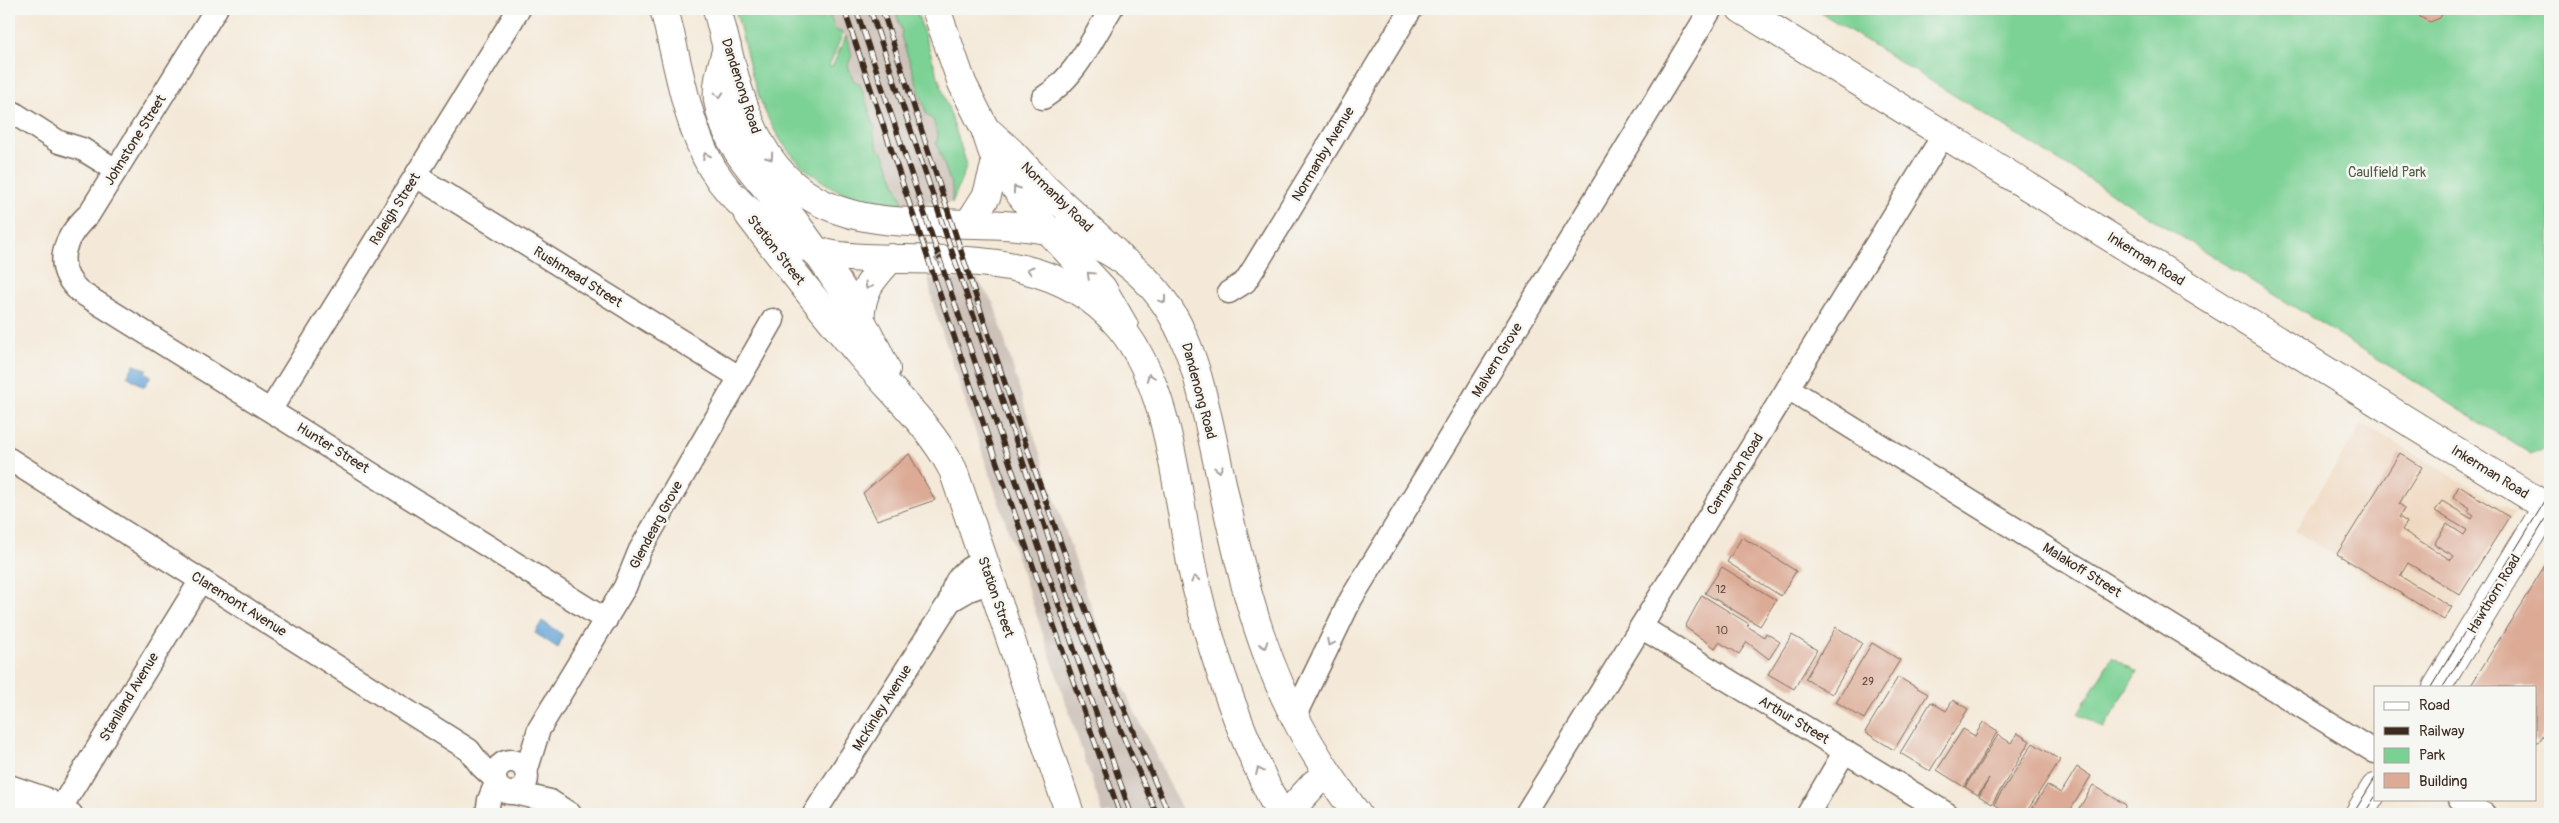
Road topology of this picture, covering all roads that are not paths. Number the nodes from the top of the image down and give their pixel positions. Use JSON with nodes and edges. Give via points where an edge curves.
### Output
{"nodes":[{"id":1,"x":216,"y":9,"type":"edge"},
{"id":2,"x":519,"y":9,"type":"edge"},
{"id":3,"x":664,"y":9,"type":"edge"},
{"id":4,"x":717,"y":9,"type":"edge"},
{"id":5,"x":936,"y":9,"type":"edge"},
{"id":6,"x":1111,"y":9,"type":"edge"},
{"id":7,"x":1411,"y":9,"type":"edge"},
{"id":8,"x":1711,"y":9,"type":"edge"},
{"id":9,"x":1741,"y":9,"type":"edge"},
{"id":10,"x":727,"y":47,"type":"junction"},
{"id":11,"x":1043,"y":98,"type":"dead end"},
{"id":12,"x":9,"y":110,"type":"edge"},
{"id":13,"x":985,"y":130,"type":"junction"},
{"id":14,"x":1944,"y":134,"type":"junction"},
{"id":15,"x":996,"y":162,"type":"junction"},
{"id":16,"x":113,"y":175,"type":"junction"},
{"id":17,"x":416,"y":176,"type":"junction"},
{"id":18,"x":733,"y":196,"type":"junction"},
{"id":19,"x":970,"y":222,"type":"junction"},
{"id":20,"x":1046,"y":228,"type":"junction"},
{"id":21,"x":816,"y":250,"type":"junction"},
{"id":22,"x":891,"y":258,"type":"junction"},
{"id":23,"x":1130,"y":265,"type":"junction"},
{"id":24,"x":64,"y":272,"type":"joint"},
{"id":25,"x":1229,"y":292,"type":"dead end"},
{"id":26,"x":773,"y":320,"type":"dead end"},
{"id":27,"x":860,"y":320,"type":"junction"},
{"id":28,"x":1134,"y":346,"type":"junction"},
{"id":29,"x":739,"y":377,"type":"junction"},
{"id":30,"x":1788,"y":388,"type":"junction"},
{"id":31,"x":897,"y":394,"type":"junction"},
{"id":32,"x":271,"y":410,"type":"junction"},
{"id":33,"x":9,"y":459,"type":"edge"},
{"id":34,"x":2549,"y":506,"type":"edge"},
{"id":35,"x":987,"y":572,"type":"junction"},
{"id":36,"x":201,"y":580,"type":"junction"},
{"id":37,"x":606,"y":620,"type":"junction"},
{"id":38,"x":1641,"y":627,"type":"junction"},
{"id":39,"x":2438,"y":686,"type":"edge"},
{"id":40,"x":1294,"y":717,"type":"junction"},
{"id":41,"x":1846,"y":751,"type":"junction"},
{"id":42,"x":2374,"y":751,"type":"edge"},
{"id":43,"x":1327,"y":774,"type":"junction"},
{"id":44,"x":510,"y":777,"type":"junction"},
{"id":45,"x":9,"y":786,"type":"edge"},
{"id":46,"x":2374,"y":790,"type":"edge"},
{"id":47,"x":2462,"y":800,"type":"edge"},
{"id":48,"x":63,"y":812,"type":"edge"},
{"id":49,"x":37,"y":814,"type":"edge"},
{"id":50,"x":487,"y":814,"type":"edge"},
{"id":51,"x":492,"y":814,"type":"edge"},
{"id":52,"x":570,"y":814,"type":"edge"},
{"id":53,"x":814,"y":814,"type":"edge"},
{"id":54,"x":1070,"y":814,"type":"edge"},
{"id":55,"x":1280,"y":814,"type":"edge"},
{"id":56,"x":1287,"y":814,"type":"edge"},
{"id":57,"x":1357,"y":814,"type":"edge"},
{"id":58,"x":1526,"y":814,"type":"edge"},
{"id":59,"x":1808,"y":814,"type":"edge"},
{"id":60,"x":1947,"y":814,"type":"edge"},
{"id":61,"x":2359,"y":814,"type":"edge"},
{"id":62,"x":2484,"y":814,"type":"edge"}],
"edges":[{"from":1,"to":16,"type":"street","name":"Johnstone Street"},
{"from":2,"to":17,"type":"street","name":"Raleigh Street"},
{"from":18,"to":3,"type":"main road","one_way":true,"via":[[712,169],[698,139]]},
{"from":4,"to":10,"type":"main road","name":"Dandenong Road"},
{"from":5,"to":13,"type":"main road","name":"Normanby Road","via":[[962,84]]},
{"from":6,"to":11,"type":"street","via":[[1071,75]]},
{"from":7,"to":25,"type":"street","name":"Normanby Avenue","via":[[1245,282]]},
{"from":8,"to":40,"type":"street","name":"Malvern Grove","one_way":true,"via":[[1351,599]]},
{"from":9,"to":14,"type":"main road","name":"Inkerman Road"},
{"from":10,"to":19,"type":"main road","name":"Dandenong Road","one_way":true,"via":[[750,122],[762,146],[777,167],[805,192],[833,209],[868,219]]},
{"from":10,"to":21,"type":"main road","name":"Station Street","one_way":true,"via":[[718,95],[729,134],[754,176]]},
{"from":12,"to":16,"type":"street","via":[[60,142],[82,149]]},
{"from":13,"to":15,"type":"main road","name":"Normanby Road"},
{"from":13,"to":23,"type":"main road","name":"Normanby Road"},
{"from":14,"to":30,"type":"street","name":"Carnarvon Road"},
{"from":14,"to":34,"type":"main road","name":"Inkerman Road"},
{"from":15,"to":19,"type":"main road","via":[[987,196]]},
{"from":20,"to":15,"type":"main road","name":"Normanby Road","one_way":true},
{"from":16,"to":24,"type":"street","name":"Johnstone Street","via":[[69,239],[63,260]]},
{"from":17,"to":29,"type":"street","name":"Rushmead Street"},
{"from":17,"to":32,"type":"street","name":"Raleigh Street"},
{"from":18,"to":21,"type":"main road","via":[[777,233]]},
{"from":18,"to":31,"type":"main road","name":"Station Street","via":[[862,357]]},
{"from":19,"to":20,"type":"main road","name":"Dandenong Road"},
{"from":20,"to":23,"type":"main road","name":"Dandenong Road","via":[[1086,239]]},
{"from":28,"to":20,"type":"main road","name":"Normanby Road","one_way":true,"via":[[1102,288]]},
{"from":21,"to":22,"type":"main road","via":[[840,256]]},
{"from":21,"to":27,"type":"main road","name":"Station Street"},
{"from":22,"to":27,"type":"main road","one_way":true,"via":[[867,285]]},
{"from":28,"to":22,"type":"main road","one_way":true,"via":[[1093,300],[1039,272],[1007,264]]},
{"from":23,"to":40,"type":"main road","name":"Dandenong Road","one_way":true,"via":[[1164,299],[1191,352],[1249,599],[1276,678]]},
{"from":24,"to":32,"type":"street","name":"Hunter Street","via":[[80,292]]},
{"from":26,"to":29,"type":"street","name":"Glendearg Grove"},
{"from":27,"to":31,"type":"main road","name":"Station Street"},
{"from":55,"to":28,"type":"main road","one_way":true,"via":[[1252,757],[1218,663],[1194,579],[1158,398],[1150,374]]},
{"from":29,"to":37,"type":"street","name":"Glendearg Grove","via":[[640,550],[625,587]]},
{"from":30,"to":38,"type":"street","name":"Carnarvon Road"},
{"from":30,"to":42,"type":"street","name":"Malakoff Street"},
{"from":31,"to":35,"type":"main road","name":"Station Street","via":[[938,444],[954,470]]},
{"from":32,"to":37,"type":"street","name":"Hunter Street"},
{"from":33,"to":36,"type":"street","name":"Claremont Avenue"},
{"from":34,"to":39,"type":"main road","name":"Hawthorn Road"},
{"from":35,"to":53,"type":"street","name":"McKinley Avenue","via":[[969,590],[950,601]]},
{"from":35,"to":54,"type":"main road","name":"Station Street"},
{"from":36,"to":44,"type":"street","name":"Claremont Avenue","via":[[469,750],[481,766]]},
{"from":36,"to":48,"type":"street","name":"Staniland Avenue"},
{"from":37,"to":44,"type":"street","name":"Glendearg Grove"},
{"from":38,"to":41,"type":"street","name":"Arthur Street"},
{"from":38,"to":58,"type":"street","name":"Carnarvon Road"},
{"from":40,"to":43,"type":"main road","name":"Dandenong Road"},
{"from":41,"to":59,"type":"street"},
{"from":41,"to":60,"type":"street","name":"Arthur Street"},
{"from":43,"to":56,"type":"main road"},
{"from":43,"to":57,"type":"main road","name":"Dandenong Road"},
{"from":44,"to":50,"type":"street","name":"Glendearg Grove","via":[[489,800]]},
{"from":44,"to":51,"type":"street","name":"Glendearg Grove"},
{"from":44,"to":52,"type":"street"},
{"from":45,"to":48,"type":"street","via":[[29,791]]},
{"from":45,"to":49,"type":"street"},
{"from":46,"to":61,"type":"main road"},
{"from":47,"to":62,"type":"street"}]}
